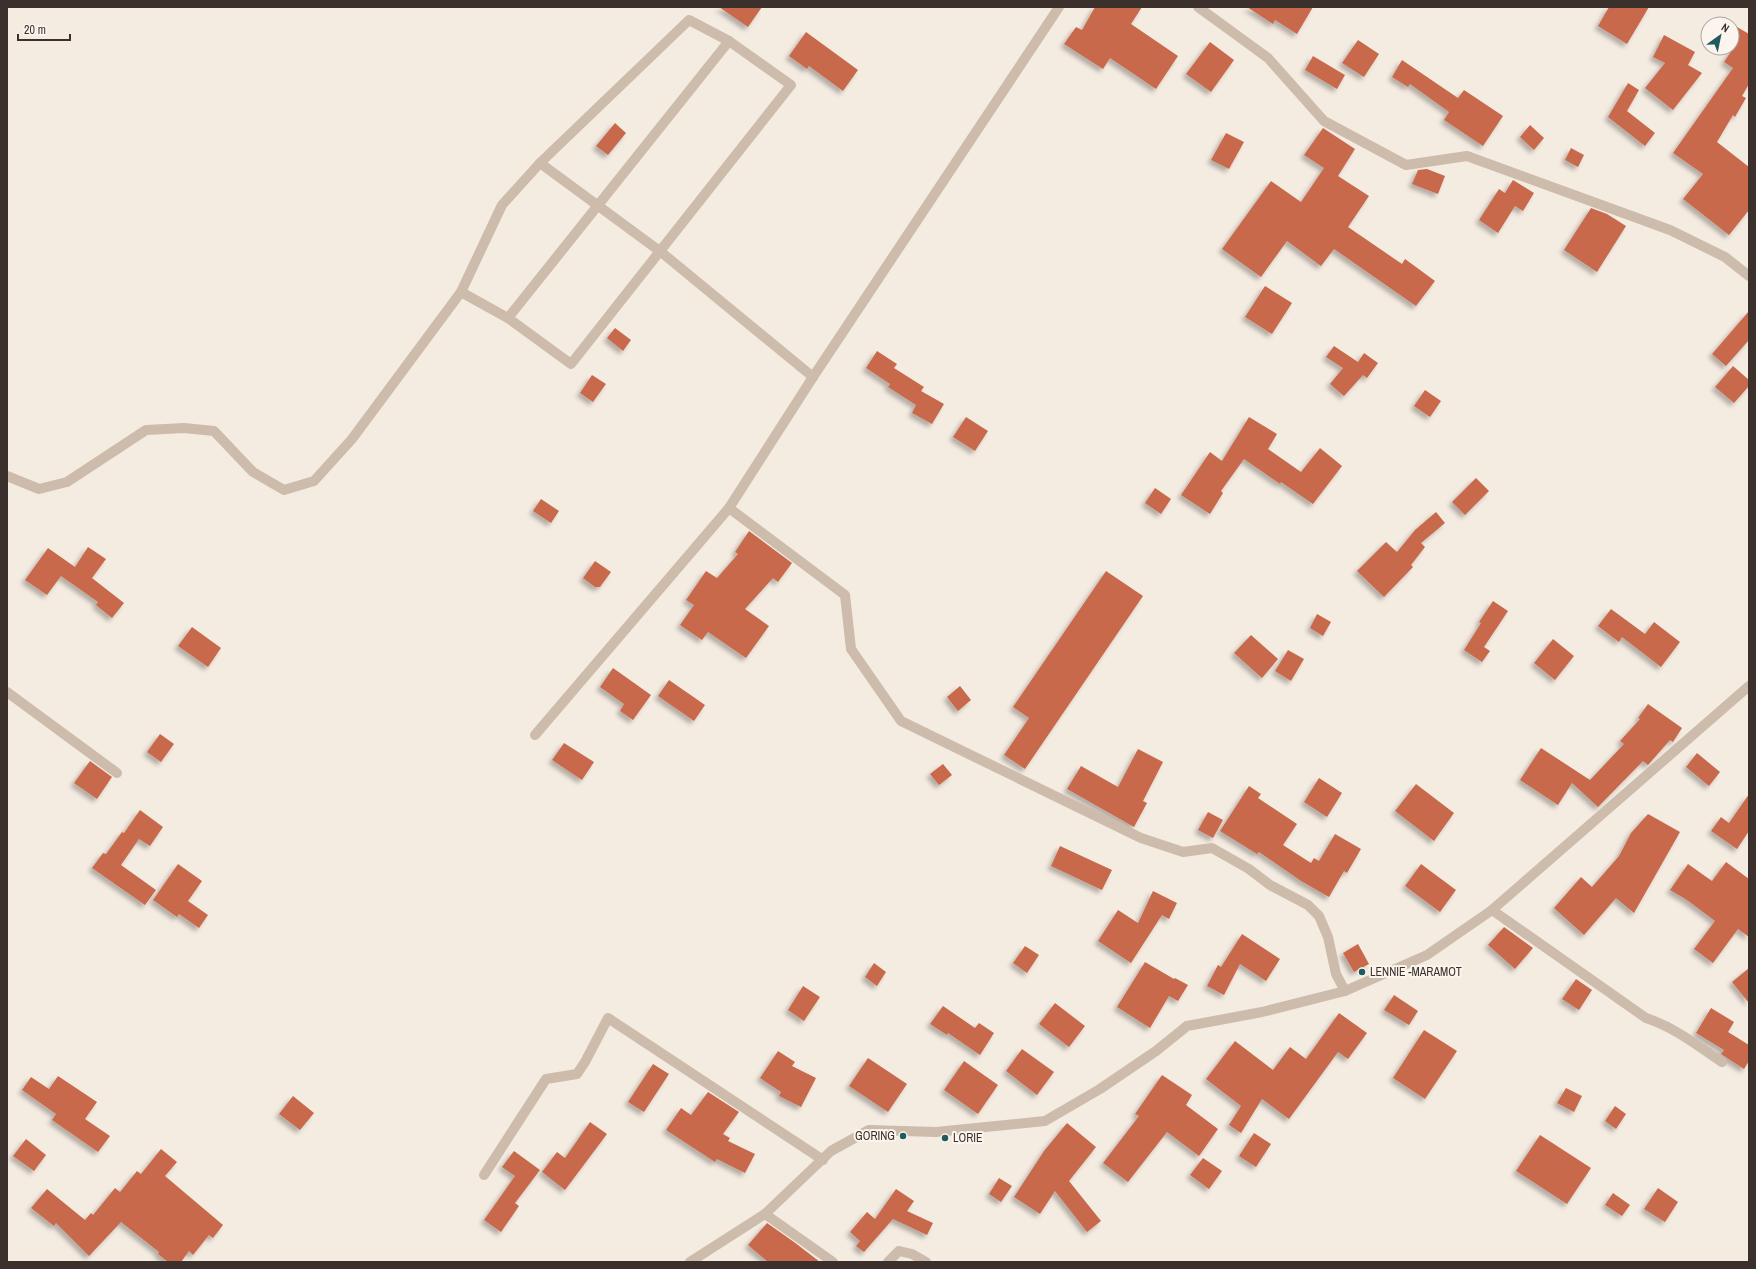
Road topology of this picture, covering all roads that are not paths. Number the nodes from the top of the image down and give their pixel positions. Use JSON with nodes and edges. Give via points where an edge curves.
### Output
{"nodes":[{"id":1,"x":1059,"y":7,"type":"edge"},
{"id":2,"x":1198,"y":7,"type":"edge"},
{"id":3,"x":729,"y":41,"type":"junction"},
{"id":4,"x":540,"y":163,"type":"junction"},
{"id":5,"x":599,"y":204,"type":"junction"},
{"id":6,"x":661,"y":252,"type":"junction"},
{"id":7,"x":1749,"y":276,"type":"edge"},
{"id":8,"x":461,"y":292,"type":"junction"},
{"id":9,"x":508,"y":318,"type":"junction"},
{"id":10,"x":813,"y":377,"type":"junction"},
{"id":11,"x":7,"y":476,"type":"edge"},
{"id":12,"x":729,"y":508,"type":"junction"},
{"id":13,"x":1749,"y":686,"type":"edge"},
{"id":14,"x":7,"y":692,"type":"edge"},
{"id":15,"x":535,"y":735,"type":"dead end"},
{"id":16,"x":118,"y":773,"type":"dead end"},
{"id":17,"x":1492,"y":910,"type":"junction"},
{"id":18,"x":1345,"y":991,"type":"junction"},
{"id":19,"x":1722,"y":1062,"type":"dead end"},
{"id":20,"x":823,"y":1160,"type":"junction"},
{"id":21,"x":484,"y":1174,"type":"dead end"},
{"id":22,"x":764,"y":1214,"type":"junction"},
{"id":23,"x":690,"y":1262,"type":"edge"},
{"id":24,"x":833,"y":1262,"type":"edge"},
{"id":25,"x":888,"y":1262,"type":"edge"},
{"id":26,"x":926,"y":1262,"type":"edge"}],
"edges":[{"from":1,"to":10,"type":"street"},
{"from":2,"to":7,"type":"street","via":[[1268,58],[1324,121],[1406,165],[1467,156],[1670,230],[1725,257]]},
{"from":3,"to":4,"type":"street","via":[[689,20]]},
{"from":3,"to":5,"type":"street"},
{"from":3,"to":6,"type":"street","via":[[790,85]]},
{"from":4,"to":5,"type":"street"},
{"from":4,"to":8,"type":"street","via":[[502,205]]},
{"from":5,"to":6,"type":"street"},
{"from":5,"to":9,"type":"street"},
{"from":6,"to":9,"type":"street","via":[[571,364]]},
{"from":6,"to":10,"type":"street"},
{"from":8,"to":9,"type":"street"},
{"from":8,"to":11,"type":"street","via":[[352,439],[314,481],[284,490],[253,472],[214,431],[184,428],[146,430],[67,482],[39,489]]},
{"from":10,"to":12,"type":"street"},
{"from":12,"to":15,"type":"street"},
{"from":12,"to":18,"type":"street","via":[[845,595],[851,649],[901,721],[1142,838],[1183,852],[1212,848],[1270,885],[1308,905],[1319,916],[1328,938],[1336,974]]},
{"from":13,"to":17,"type":"street"},
{"from":14,"to":16,"type":"street"},
{"from":17,"to":18,"type":"street","via":[[1427,955]]},
{"from":17,"to":19,"type":"street","via":[[1646,1018],[1659,1022]]},
{"from":18,"to":20,"type":"street","via":[[1262,1012],[1187,1026],[1156,1051],[1100,1089],[1045,1121],[936,1132],[869,1130],[832,1151]]},
{"from":20,"to":21,"type":"street","via":[[608,1018],[577,1074],[546,1079]]},
{"from":20,"to":22,"type":"street"},
{"from":22,"to":23,"type":"street"},
{"from":22,"to":24,"type":"street"},
{"from":25,"to":26,"type":"street","via":[[899,1251],[912,1254]]}]}
